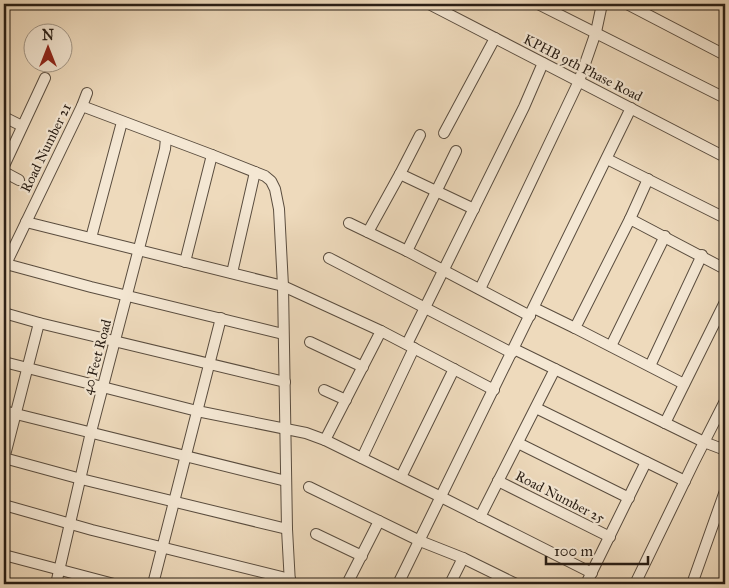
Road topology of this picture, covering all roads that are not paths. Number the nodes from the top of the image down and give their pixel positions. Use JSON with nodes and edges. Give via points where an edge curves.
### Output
{"nodes":[{"id":1,"x":429,"y":4,"type":"edge"},
{"id":2,"x":538,"y":4,"type":"edge"},
{"id":3,"x":602,"y":4,"type":"edge"},
{"id":4,"x":627,"y":4,"type":"edge"},
{"id":5,"x":596,"y":32,"type":"junction"},
{"id":6,"x":495,"y":38,"type":"junction"},
{"id":7,"x":725,"y":54,"type":"edge"},
{"id":8,"x":543,"y":63,"type":"junction"},
{"id":9,"x":45,"y":78,"type":"dead end"},
{"id":10,"x":579,"y":81,"type":"junction"},
{"id":11,"x":87,"y":93,"type":"dead end"},
{"id":12,"x":725,"y":98,"type":"edge"},
{"id":13,"x":82,"y":106,"type":"junction"},
{"id":14,"x":631,"y":108,"type":"junction"},
{"id":15,"x":4,"y":117,"type":"edge"},
{"id":16,"x":122,"y":122,"type":"junction"},
{"id":17,"x":22,"y":126,"type":"junction"},
{"id":18,"x":444,"y":133,"type":"dead end"},
{"id":19,"x":420,"y":134,"type":"dead end"},
{"id":20,"x":166,"y":138,"type":"junction"},
{"id":21,"x":456,"y":151,"type":"dead end"},
{"id":22,"x":212,"y":155,"type":"junction"},
{"id":23,"x":725,"y":157,"type":"edge"},
{"id":24,"x":607,"y":159,"type":"junction"},
{"id":25,"x":4,"y":166,"type":"edge"},
{"id":26,"x":4,"y":172,"type":"edge"},
{"id":27,"x":255,"y":172,"type":"junction"},
{"id":28,"x":400,"y":174,"type":"junction"},
{"id":29,"x":648,"y":179,"type":"junction"},
{"id":30,"x":19,"y":180,"type":"dead end"},
{"id":31,"x":437,"y":191,"type":"junction"},
{"id":32,"x":474,"y":209,"type":"junction"},
{"id":33,"x":630,"y":218,"type":"junction"},
{"id":34,"x":725,"y":218,"type":"edge"},
{"id":35,"x":26,"y":222,"type":"junction"},
{"id":36,"x":350,"y":223,"type":"dead end"},
{"id":37,"x":368,"y":232,"type":"junction"},
{"id":38,"x":665,"y":236,"type":"junction"},
{"id":39,"x":91,"y":238,"type":"junction"},
{"id":40,"x":139,"y":250,"type":"junction"},
{"id":41,"x":407,"y":251,"type":"junction"},
{"id":42,"x":702,"y":255,"type":"junction"},
{"id":43,"x":329,"y":258,"type":"dead end"},
{"id":44,"x":185,"y":262,"type":"junction"},
{"id":45,"x":5,"y":266,"type":"edge"},
{"id":46,"x":725,"y":269,"type":"edge"},
{"id":47,"x":444,"y":271,"type":"junction"},
{"id":48,"x":232,"y":273,"type":"junction"},
{"id":49,"x":283,"y":286,"type":"junction"},
{"id":50,"x":480,"y":289,"type":"junction"},
{"id":51,"x":127,"y":296,"type":"junction"},
{"id":52,"x":725,"y":302,"type":"edge"},
{"id":53,"x":425,"y":308,"type":"junction"},
{"id":54,"x":532,"y":312,"type":"junction"},
{"id":55,"x":4,"y":313,"type":"edge"},
{"id":56,"x":221,"y":318,"type":"junction"},
{"id":57,"x":39,"y":323,"type":"junction"},
{"id":58,"x":575,"y":328,"type":"junction"},
{"id":59,"x":380,"y":331,"type":"junction"},
{"id":60,"x":283,"y":334,"type":"junction"},
{"id":61,"x":115,"y":342,"type":"junction"},
{"id":62,"x":310,"y":342,"type":"dead end"},
{"id":63,"x":411,"y":346,"type":"junction"},
{"id":64,"x":611,"y":346,"type":"junction"},
{"id":65,"x":513,"y":351,"type":"junction"},
{"id":66,"x":4,"y":362,"type":"edge"},
{"id":67,"x":209,"y":364,"type":"junction"},
{"id":68,"x":650,"y":366,"type":"junction"},
{"id":69,"x":363,"y":367,"type":"junction"},
{"id":70,"x":27,"y":368,"type":"junction"},
{"id":71,"x":454,"y":369,"type":"junction"},
{"id":72,"x":555,"y":369,"type":"junction"},
{"id":73,"x":285,"y":382,"type":"junction"},
{"id":74,"x":684,"y":384,"type":"junction"},
{"id":75,"x":103,"y":388,"type":"junction"},
{"id":76,"x":324,"y":390,"type":"dead end"},
{"id":77,"x":494,"y":390,"type":"junction"},
{"id":78,"x":346,"y":400,"type":"junction"},
{"id":79,"x":725,"y":401,"type":"edge"},
{"id":80,"x":536,"y":408,"type":"junction"},
{"id":81,"x":4,"y":411,"type":"edge"},
{"id":82,"x":197,"y":411,"type":"junction"},
{"id":83,"x":15,"y":414,"type":"junction"},
{"id":84,"x":665,"y":423,"type":"junction"},
{"id":85,"x":285,"y":429,"type":"junction"},
{"id":86,"x":92,"y":432,"type":"junction"},
{"id":87,"x":325,"y":440,"type":"junction"},
{"id":88,"x":704,"y":442,"type":"junction"},
{"id":89,"x":518,"y":443,"type":"junction"},
{"id":90,"x":725,"y":450,"type":"edge"},
{"id":91,"x":186,"y":456,"type":"junction"},
{"id":92,"x":4,"y":458,"type":"edge"},
{"id":93,"x":362,"y":458,"type":"junction"},
{"id":94,"x":646,"y":462,"type":"junction"},
{"id":95,"x":401,"y":477,"type":"junction"},
{"id":96,"x":81,"y":479,"type":"junction"},
{"id":97,"x":286,"y":481,"type":"junction"},
{"id":98,"x":685,"y":481,"type":"junction"},
{"id":99,"x":498,"y":482,"type":"junction"},
{"id":100,"x":309,"y":487,"type":"dead end"},
{"id":101,"x":725,"y":491,"type":"edge"},
{"id":102,"x":442,"y":497,"type":"junction"},
{"id":103,"x":629,"y":498,"type":"junction"},
{"id":104,"x":174,"y":502,"type":"junction"},
{"id":105,"x":4,"y":506,"type":"edge"},
{"id":106,"x":480,"y":517,"type":"junction"},
{"id":107,"x":379,"y":521,"type":"junction"},
{"id":108,"x":70,"y":524,"type":"junction"},
{"id":109,"x":287,"y":529,"type":"junction"},
{"id":110,"x":316,"y":534,"type":"dead end"},
{"id":111,"x":610,"y":537,"type":"junction"},
{"id":112,"x":420,"y":541,"type":"junction"},
{"id":113,"x":163,"y":547,"type":"junction"},
{"id":114,"x":4,"y":555,"type":"edge"},
{"id":115,"x":362,"y":556,"type":"junction"},
{"id":116,"x":463,"y":558,"type":"junction"},
{"id":117,"x":59,"y":570,"type":"junction"},
{"id":118,"x":592,"y":573,"type":"junction"},
{"id":119,"x":290,"y":582,"type":"edge"},
{"id":120,"x":56,"y":584,"type":"edge"},
{"id":121,"x":114,"y":584,"type":"edge"},
{"id":122,"x":153,"y":584,"type":"edge"},
{"id":123,"x":347,"y":584,"type":"edge"},
{"id":124,"x":398,"y":584,"type":"edge"},
{"id":125,"x":450,"y":584,"type":"edge"},
{"id":126,"x":516,"y":584,"type":"edge"},
{"id":127,"x":586,"y":584,"type":"edge"},
{"id":128,"x":635,"y":584,"type":"edge"},
{"id":129,"x":692,"y":584,"type":"edge"}],
"edges":[{"from":1,"to":6,"type":"street","name":"KPHB 9th Phase Road"},
{"from":2,"to":5,"type":"street"},
{"from":3,"to":5,"type":"street"},
{"from":4,"to":7,"type":"street"},
{"from":5,"to":10,"type":"street"},
{"from":5,"to":12,"type":"street"},
{"from":6,"to":8,"type":"street","name":"KPHB 9th Phase Road"},
{"from":6,"to":18,"type":"street"},
{"from":8,"to":10,"type":"street","name":"KPHB 9th Phase Road"},
{"from":8,"to":32,"type":"street"},
{"from":9,"to":17,"type":"street"},
{"from":10,"to":14,"type":"street","name":"KPHB 9th Phase Road"},
{"from":10,"to":50,"type":"street"},
{"from":11,"to":13,"type":"street","name":"Road Number 21"},
{"from":13,"to":16,"type":"street"},
{"from":13,"to":35,"type":"street","name":"Road Number 21"},
{"from":14,"to":23,"type":"street","name":"KPHB 9th Phase Road"},
{"from":14,"to":24,"type":"street"},
{"from":15,"to":17,"type":"street"},
{"from":16,"to":20,"type":"street"},
{"from":16,"to":39,"type":"street"},
{"from":17,"to":25,"type":"street"},
{"from":19,"to":28,"type":"street"},
{"from":20,"to":22,"type":"street"},
{"from":20,"to":40,"type":"street","name":"40 Feet Road"},
{"from":21,"to":31,"type":"street"},
{"from":22,"to":27,"type":"street"},
{"from":22,"to":44,"type":"street"},
{"from":24,"to":29,"type":"street"},
{"from":24,"to":54,"type":"street"},
{"from":26,"to":30,"type":"street"},
{"from":27,"to":48,"type":"street"},
{"from":27,"to":49,"type":"street","via":[[271,181],[275,189]]},
{"from":28,"to":31,"type":"street"},
{"from":28,"to":37,"type":"street"},
{"from":29,"to":33,"type":"street"},
{"from":29,"to":34,"type":"street"},
{"from":31,"to":32,"type":"street"},
{"from":31,"to":41,"type":"street"},
{"from":32,"to":47,"type":"street"},
{"from":33,"to":38,"type":"street"},
{"from":33,"to":58,"type":"street"},
{"from":35,"to":39,"type":"street"},
{"from":35,"to":45,"type":"street","name":"Road Number 21"},
{"from":36,"to":37,"type":"street"},
{"from":37,"to":41,"type":"street"},
{"from":38,"to":42,"type":"street"},
{"from":38,"to":64,"type":"street"},
{"from":39,"to":40,"type":"street"},
{"from":40,"to":44,"type":"street"},
{"from":40,"to":51,"type":"street","name":"40 Feet Road"},
{"from":41,"to":47,"type":"street"},
{"from":42,"to":46,"type":"street"},
{"from":42,"to":68,"type":"street"},
{"from":43,"to":53,"type":"street"},
{"from":44,"to":48,"type":"street"},
{"from":45,"to":51,"type":"street"},
{"from":47,"to":50,"type":"street"},
{"from":47,"to":53,"type":"street"},
{"from":48,"to":49,"type":"street"},
{"from":49,"to":59,"type":"street"},
{"from":49,"to":60,"type":"street"},
{"from":50,"to":54,"type":"street"},
{"from":51,"to":56,"type":"street"},
{"from":51,"to":61,"type":"street","name":"40 Feet Road"},
{"from":52,"to":74,"type":"street"},
{"from":53,"to":63,"type":"street"},
{"from":53,"to":65,"type":"street"},
{"from":54,"to":58,"type":"street"},
{"from":54,"to":65,"type":"street"},
{"from":55,"to":57,"type":"street"},
{"from":56,"to":60,"type":"street"},
{"from":56,"to":67,"type":"street"},
{"from":57,"to":61,"type":"street"},
{"from":57,"to":70,"type":"street"},
{"from":58,"to":64,"type":"street"},
{"from":59,"to":63,"type":"street"},
{"from":59,"to":69,"type":"street"},
{"from":60,"to":73,"type":"street"},
{"from":61,"to":67,"type":"street"},
{"from":61,"to":75,"type":"street","name":"40 Feet Road"},
{"from":62,"to":69,"type":"street"},
{"from":63,"to":71,"type":"street"},
{"from":63,"to":93,"type":"street"},
{"from":64,"to":68,"type":"street"},
{"from":65,"to":72,"type":"street"},
{"from":65,"to":77,"type":"street"},
{"from":66,"to":70,"type":"street"},
{"from":67,"to":73,"type":"street"},
{"from":67,"to":82,"type":"street"},
{"from":68,"to":74,"type":"street"},
{"from":69,"to":78,"type":"street"},
{"from":70,"to":75,"type":"street"},
{"from":70,"to":83,"type":"street"},
{"from":71,"to":77,"type":"street"},
{"from":71,"to":95,"type":"street"},
{"from":72,"to":80,"type":"street"},
{"from":72,"to":84,"type":"street"},
{"from":73,"to":85,"type":"street"},
{"from":74,"to":84,"type":"street"},
{"from":75,"to":82,"type":"street"},
{"from":75,"to":86,"type":"street","name":"40 Feet Road"},
{"from":76,"to":78,"type":"street"},
{"from":77,"to":102,"type":"street"},
{"from":78,"to":87,"type":"street"},
{"from":79,"to":88,"type":"street"},
{"from":80,"to":89,"type":"street"},
{"from":80,"to":94,"type":"street"},
{"from":81,"to":83,"type":"street"},
{"from":82,"to":85,"type":"street"},
{"from":82,"to":91,"type":"street"},
{"from":83,"to":86,"type":"street"},
{"from":83,"to":92,"type":"street"},
{"from":84,"to":88,"type":"street"},
{"from":85,"to":87,"type":"street"},
{"from":85,"to":97,"type":"street"},
{"from":86,"to":91,"type":"street"},
{"from":86,"to":96,"type":"street","name":"40 Feet Road"},
{"from":87,"to":93,"type":"street"},
{"from":88,"to":90,"type":"street"},
{"from":88,"to":98,"type":"street"},
{"from":89,"to":99,"type":"street"},
{"from":89,"to":103,"type":"street"},
{"from":91,"to":97,"type":"street"},
{"from":91,"to":104,"type":"street"},
{"from":92,"to":96,"type":"street"},
{"from":93,"to":95,"type":"street"},
{"from":94,"to":98,"type":"street"},
{"from":94,"to":103,"type":"street"},
{"from":95,"to":102,"type":"street"},
{"from":96,"to":104,"type":"street"},
{"from":96,"to":108,"type":"street","name":"40 Feet Road"},
{"from":97,"to":109,"type":"street"},
{"from":98,"to":128,"type":"street"},
{"from":99,"to":106,"type":"street"},
{"from":99,"to":111,"type":"street","name":"Road Number 25"},
{"from":100,"to":107,"type":"street"},
{"from":101,"to":129,"type":"street"},
{"from":102,"to":106,"type":"street"},
{"from":102,"to":112,"type":"street"},
{"from":103,"to":111,"type":"street"},
{"from":104,"to":109,"type":"street"},
{"from":104,"to":113,"type":"street"},
{"from":105,"to":108,"type":"street"},
{"from":106,"to":118,"type":"street"},
{"from":107,"to":112,"type":"street"},
{"from":107,"to":115,"type":"street"},
{"from":108,"to":113,"type":"street"},
{"from":108,"to":117,"type":"street","name":"40 Feet Road"},
{"from":109,"to":119,"type":"street"},
{"from":110,"to":115,"type":"street"},
{"from":111,"to":118,"type":"street"},
{"from":112,"to":116,"type":"street"},
{"from":112,"to":124,"type":"street"},
{"from":113,"to":119,"type":"street"},
{"from":113,"to":122,"type":"street"},
{"from":114,"to":117,"type":"street"},
{"from":115,"to":123,"type":"street"},
{"from":116,"to":125,"type":"street"},
{"from":116,"to":126,"type":"street"},
{"from":117,"to":120,"type":"street","name":"40 Feet Road"},
{"from":117,"to":121,"type":"street"},
{"from":118,"to":127,"type":"street"}]}
